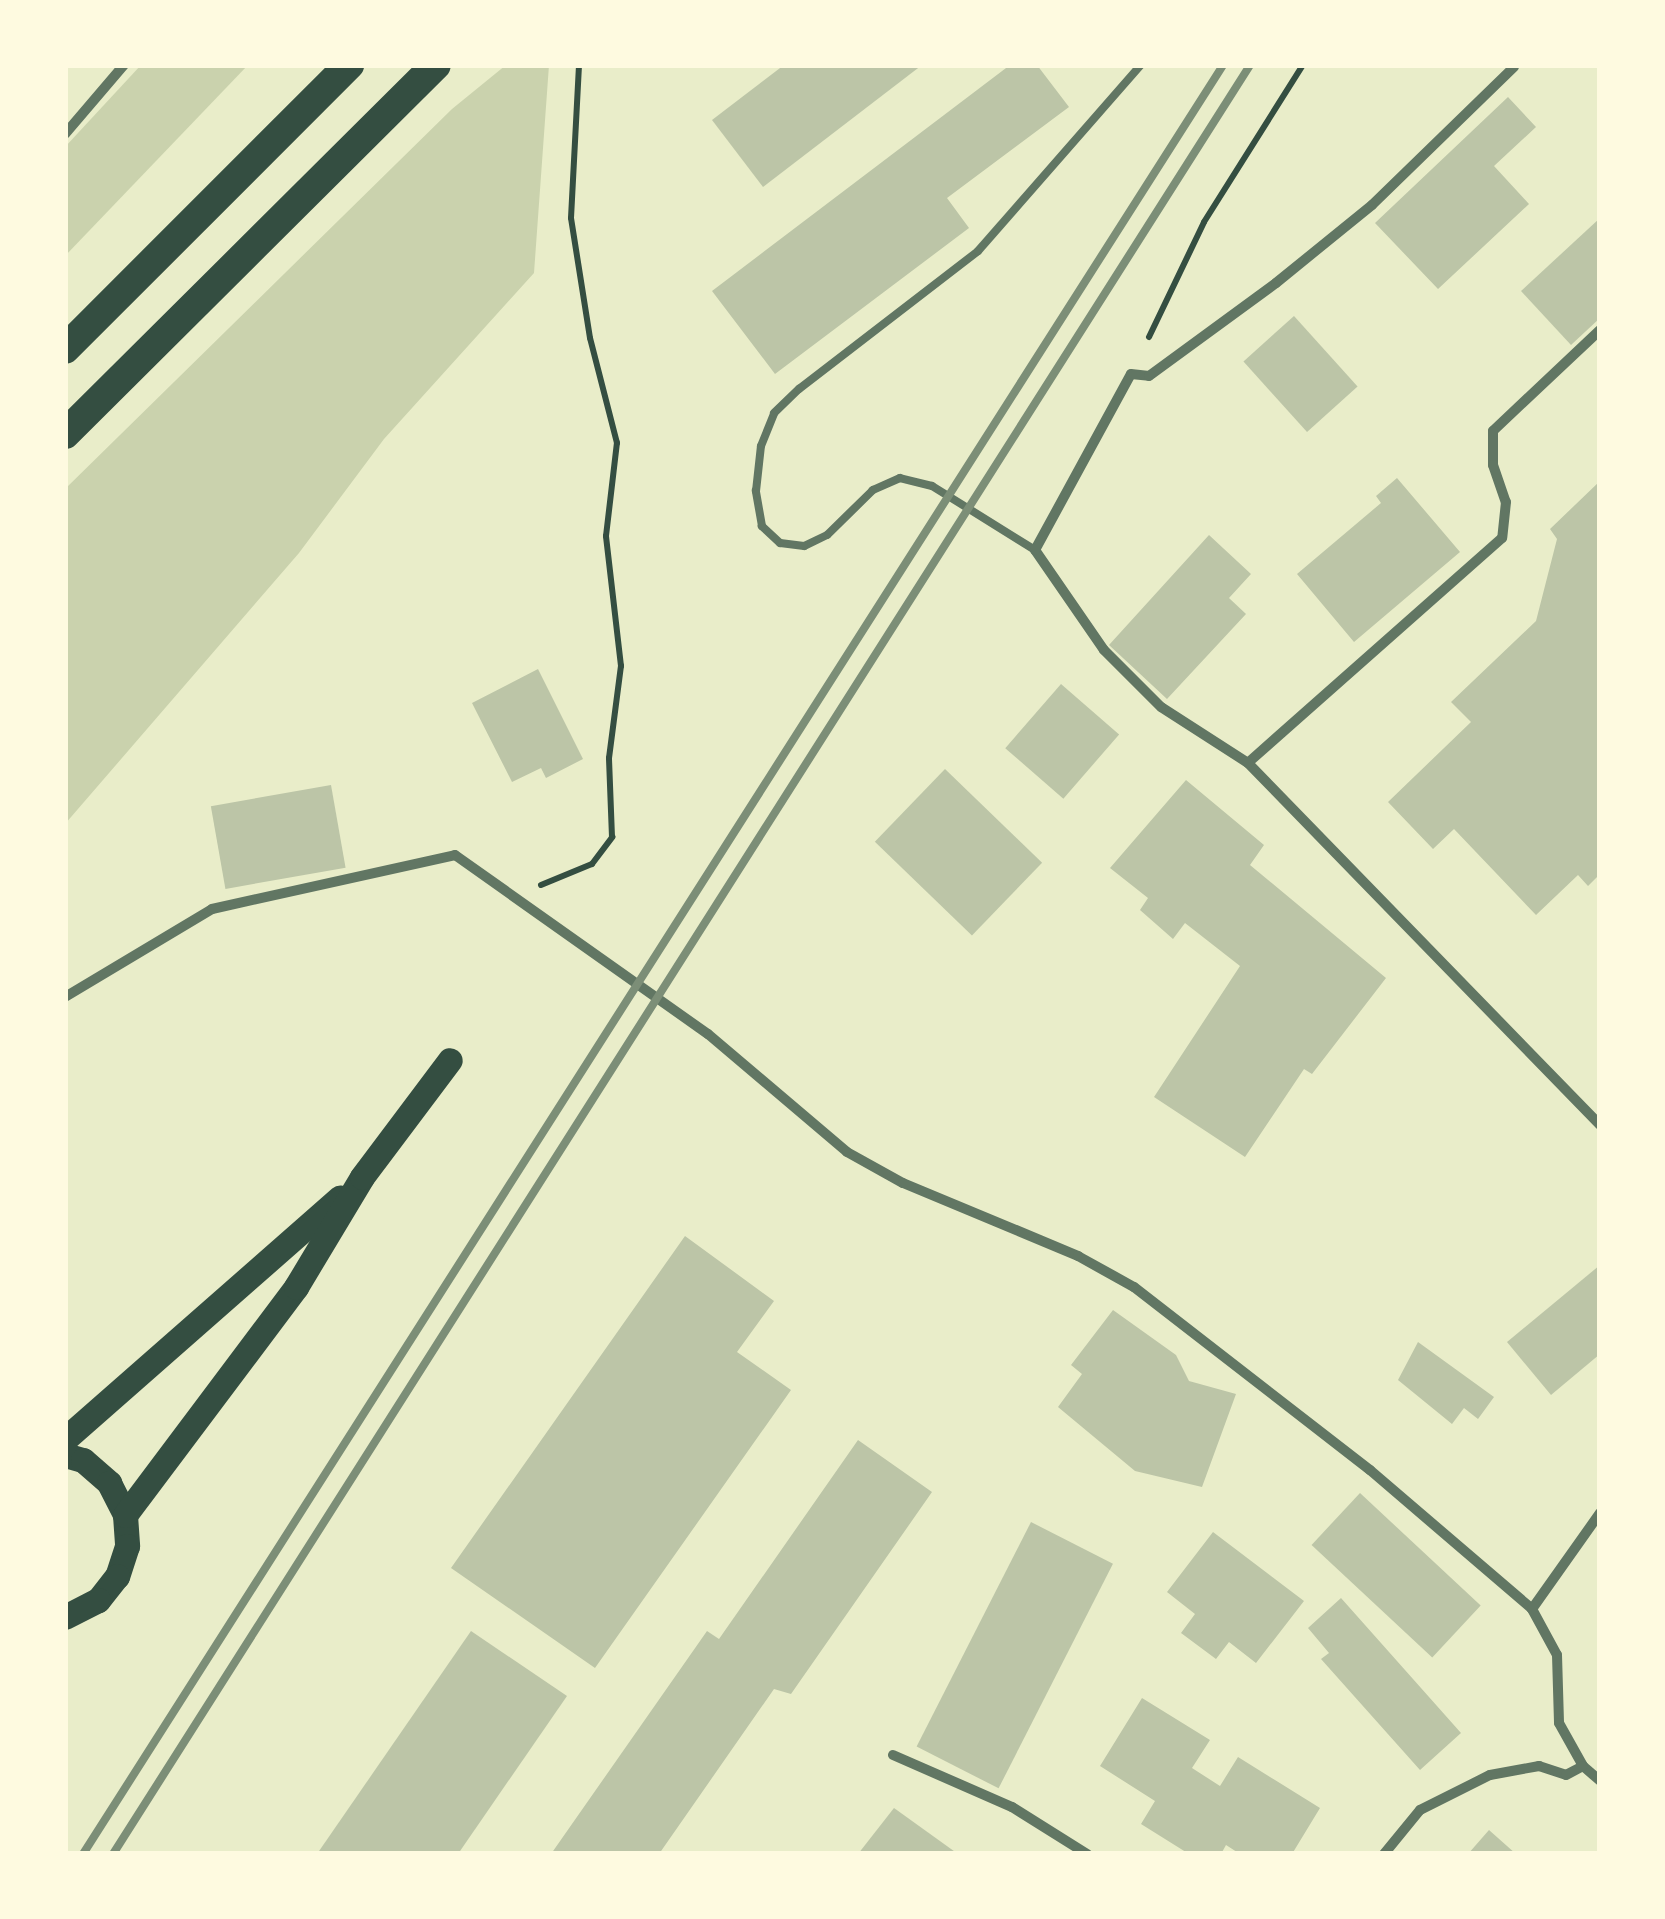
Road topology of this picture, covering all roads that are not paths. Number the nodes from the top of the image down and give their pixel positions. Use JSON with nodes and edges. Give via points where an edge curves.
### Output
{"nodes":[{"id":1,"x":124,"y":65,"type":"edge"},
{"id":2,"x":349,"y":65,"type":"edge"},
{"id":3,"x":436,"y":65,"type":"edge"},
{"id":4,"x":1141,"y":65,"type":"edge"},
{"id":5,"x":1514,"y":66,"type":"edge"},
{"id":6,"x":65,"y":134,"type":"edge"},
{"id":7,"x":1600,"y":330,"type":"edge"},
{"id":8,"x":65,"y":349,"type":"edge"},
{"id":9,"x":65,"y":434,"type":"edge"},
{"id":10,"x":1035,"y":550,"type":"junction"},
{"id":11,"x":1248,"y":764,"type":"junction"},
{"id":12,"x":65,"y":997,"type":"edge"},
{"id":13,"x":450,"y":1060,"type":"dead end"},
{"id":14,"x":1600,"y":1125,"type":"edge"},
{"id":15,"x":362,"y":1177,"type":"junction"},
{"id":16,"x":65,"y":1440,"type":"edge"},
{"id":17,"x":65,"y":1455,"type":"edge"},
{"id":18,"x":1600,"y":1513,"type":"edge"},
{"id":19,"x":124,"y":1515,"type":"junction"},
{"id":20,"x":1532,"y":1609,"type":"junction"},
{"id":21,"x":65,"y":1617,"type":"edge"},
{"id":22,"x":893,"y":1756,"type":"dead end"},
{"id":23,"x":1583,"y":1766,"type":"junction"},
{"id":24,"x":1600,"y":1781,"type":"edge"},
{"id":25,"x":1087,"y":1854,"type":"edge"},
{"id":26,"x":1384,"y":1854,"type":"edge"}],
"edges":[{"from":1,"to":6,"type":"street"},
{"from":2,"to":8,"type":"highway"},
{"from":3,"to":9,"type":"highway"},
{"from":4,"to":10,"type":"lane","via":[[978,251],[799,389],[774,413],[761,446],[756,491],[762,526],[780,544],[804,546],[827,535],[874,490],[900,478],[932,486]]},
{"from":5,"to":10,"type":"street","via":[[1372,205],[1290,272],[1149,376],[1131,374]]},
{"from":7,"to":11,"type":"street","via":[[1494,431],[1493,465],[1506,502],[1502,538]]},
{"from":10,"to":11,"type":"street","via":[[1104,650],[1161,707]]},
{"from":11,"to":14,"type":"street"},
{"from":12,"to":20,"type":"street","via":[[212,909],[455,855],[708,1034],[847,1152],[903,1184],[1134,1286],[1370,1470]]},
{"from":13,"to":15,"type":"main road"},
{"from":15,"to":16,"type":"main road"},
{"from":15,"to":19,"type":"main road","via":[[296,1287]]},
{"from":17,"to":19,"type":"main road","via":[[110,1483]]},
{"from":18,"to":20,"type":"street"},
{"from":19,"to":21,"type":"main road","via":[[126,1546],[117,1576],[98,1600]]},
{"from":20,"to":23,"type":"street","via":[[1557,1655],[1560,1723]]},
{"from":22,"to":25,"type":"street","via":[[1012,1807]]},
{"from":23,"to":24,"type":"street"},
{"from":23,"to":26,"type":"street","via":[[1566,1775],[1539,1766],[1490,1775],[1420,1810]]}]}
